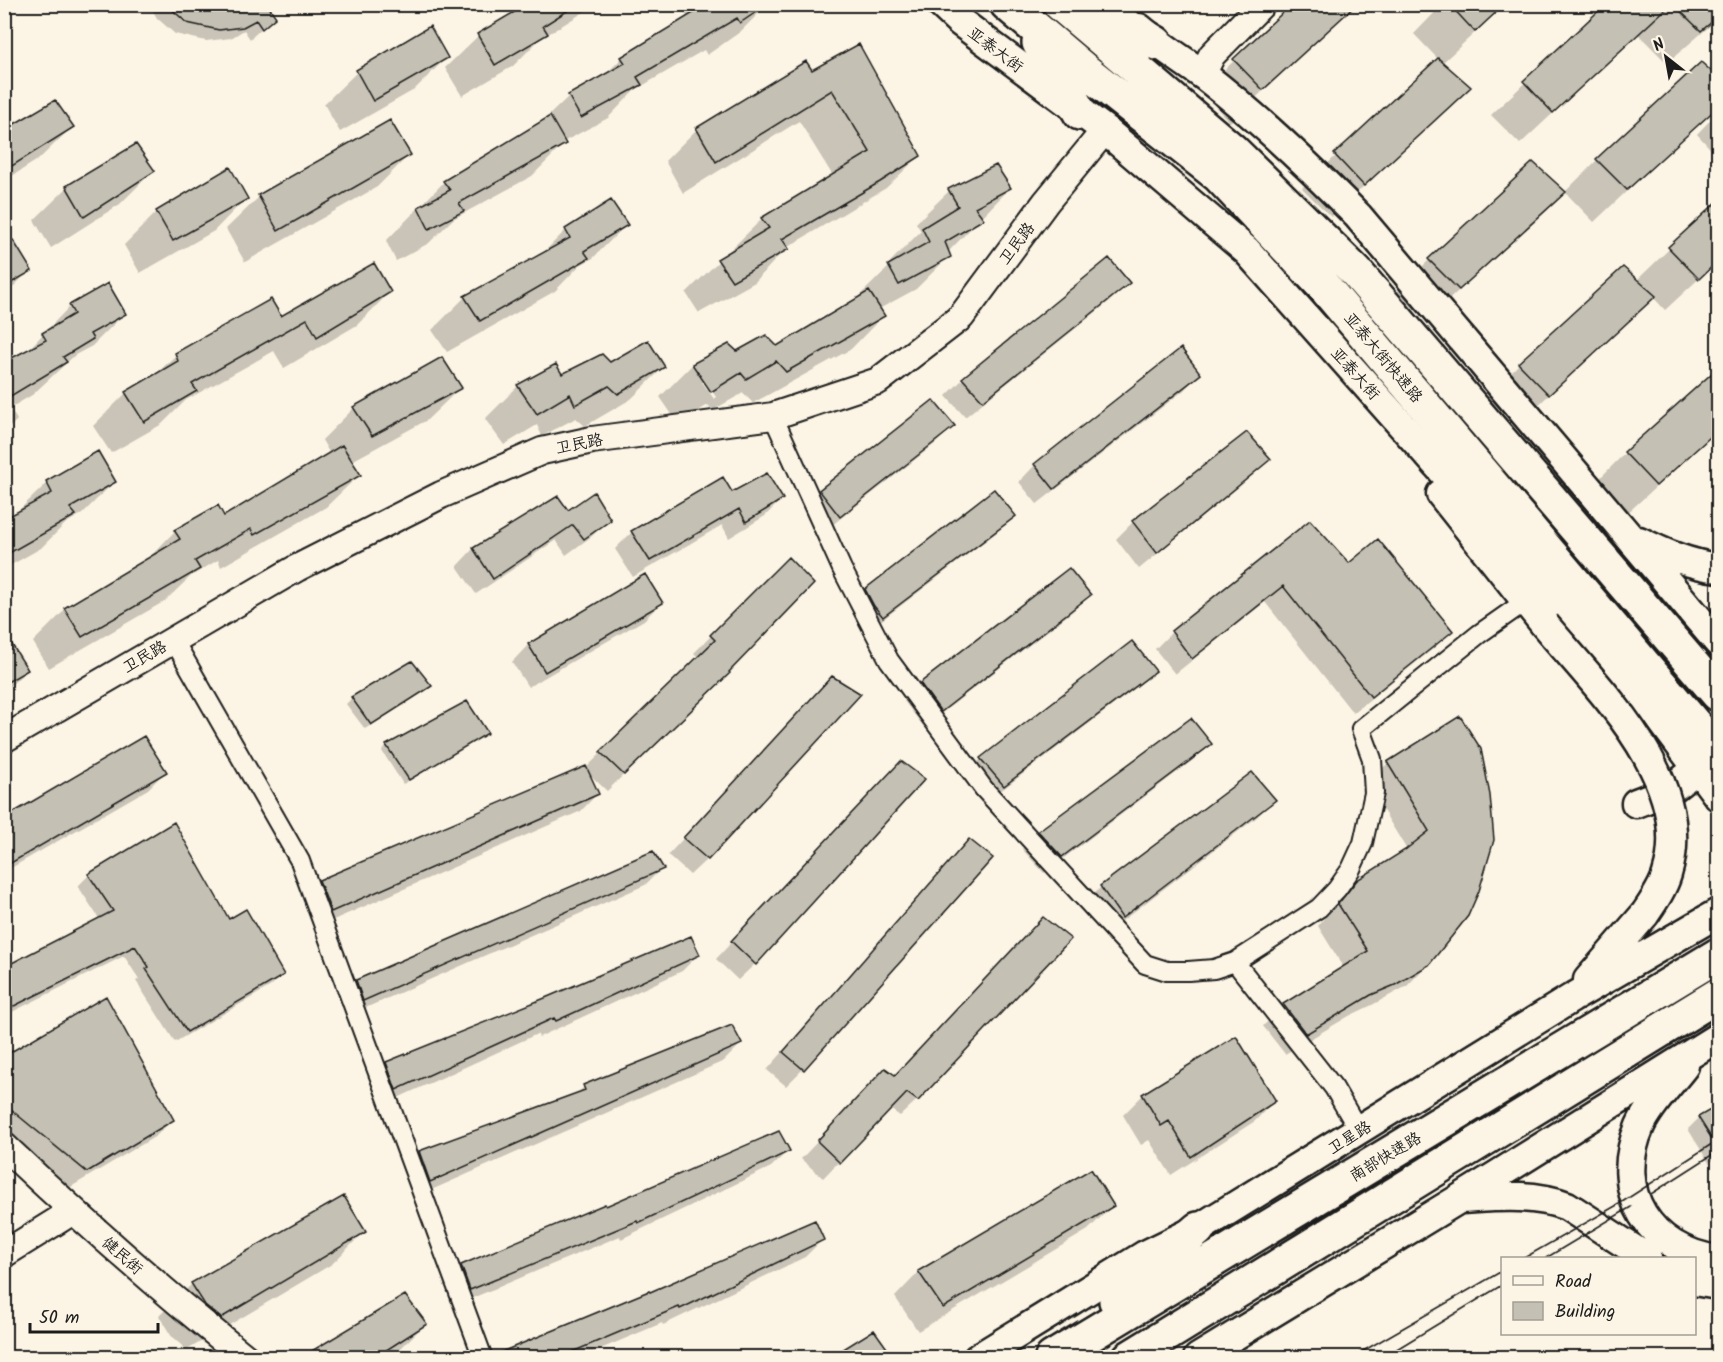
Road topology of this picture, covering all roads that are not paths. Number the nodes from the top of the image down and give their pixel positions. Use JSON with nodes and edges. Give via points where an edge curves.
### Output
{"nodes":[{"id":1,"x":942,"y":4,"type":"edge"},
{"id":2,"x":1060,"y":4,"type":"edge"},
{"id":3,"x":1089,"y":4,"type":"edge"},
{"id":4,"x":1111,"y":4,"type":"edge"},
{"id":5,"x":1262,"y":4,"type":"edge"},
{"id":6,"x":1016,"y":11,"type":"edge"},
{"id":7,"x":1156,"y":43,"type":"junction"},
{"id":8,"x":1202,"y":75,"type":"junction"},
{"id":9,"x":1093,"y":122,"type":"junction"},
{"id":10,"x":774,"y":416,"type":"junction"},
{"id":11,"x":1404,"y":427,"type":"junction"},
{"id":12,"x":1629,"y":535,"type":"junction"},
{"id":13,"x":1719,"y":568,"type":"edge"},
{"id":14,"x":1526,"y":601,"type":"junction"},
{"id":15,"x":173,"y":639,"type":"junction"},
{"id":16,"x":1719,"y":642,"type":"edge"},
{"id":17,"x":1719,"y":694,"type":"edge"},
{"id":18,"x":4,"y":739,"type":"edge"},
{"id":19,"x":1708,"y":760,"type":"edge"},
{"id":20,"x":1719,"y":796,"type":"edge"},
{"id":21,"x":1636,"y":803,"type":"dead end"},
{"id":22,"x":1719,"y":913,"type":"edge"},
{"id":23,"x":1235,"y":962,"type":"junction"},
{"id":24,"x":1706,"y":963,"type":"edge"},
{"id":25,"x":1572,"y":998,"type":"junction"},
{"id":26,"x":1714,"y":998,"type":"edge"},
{"id":27,"x":1707,"y":1044,"type":"edge"},
{"id":28,"x":1359,"y":1131,"type":"junction"},
{"id":29,"x":4,"y":1146,"type":"edge"},
{"id":30,"x":1459,"y":1199,"type":"junction"},
{"id":31,"x":73,"y":1211,"type":"junction"},
{"id":32,"x":1198,"y":1229,"type":"junction"},
{"id":33,"x":4,"y":1254,"type":"edge"},
{"id":34,"x":1645,"y":1257,"type":"edge"},
{"id":35,"x":1719,"y":1260,"type":"edge"},
{"id":36,"x":1696,"y":1281,"type":"edge"},
{"id":37,"x":1719,"y":1285,"type":"edge"},
{"id":38,"x":246,"y":1358,"type":"edge"},
{"id":39,"x":483,"y":1358,"type":"edge"},
{"id":40,"x":978,"y":1358,"type":"edge"},
{"id":41,"x":1052,"y":1358,"type":"edge"},
{"id":42,"x":1129,"y":1358,"type":"edge"},
{"id":43,"x":1198,"y":1358,"type":"edge"}],
"edges":[{"from":1,"to":9,"type":"main road","name":"亚泰大街"},
{"from":2,"to":17,"type":"highway","name":"亚泰大街快速路","via":[[1232,150],[1356,272]]},
{"from":3,"to":7,"type":"highway"},
{"from":4,"to":7,"type":"main road"},
{"from":5,"to":8,"type":"street","via":[[1212,55]]},
{"from":6,"to":9,"type":"highway"},
{"from":6,"to":19,"type":"highway","name":"亚泰大街快速路","via":[[1218,175],[1327,290]]},
{"from":7,"to":8,"type":"main road"},
{"from":8,"to":12,"type":"main road","via":[[1303,160],[1358,216]]},
{"from":9,"to":10,"type":"street","name":"卫民路","via":[[1046,202],[961,317],[878,381]]},
{"from":9,"to":11,"type":"main road","name":"亚泰大街","via":[[1247,251]]},
{"from":10,"to":15,"type":"street","name":"卫民路","via":[[592,440],[542,451],[441,495],[297,568]]},
{"from":10,"to":23,"type":"street","via":[[842,569],[889,660],[984,789],[1145,964],[1167,971],[1188,971]]},
{"from":11,"to":14,"type":"main road","via":[[1443,498]]},
{"from":11,"to":19,"type":"main road","name":"亚泰大街","via":[[1647,701]]},
{"from":12,"to":13,"type":"main road","via":[[1669,556]]},
{"from":12,"to":16,"type":"main road"},
{"from":14,"to":23,"type":"street","via":[[1361,729],[1372,759],[1374,793],[1363,843],[1352,869],[1319,908]]},
{"from":14,"to":25,"type":"main road","bridge":true,"via":[[1620,715],[1657,772],[1672,817],[1667,874],[1645,914]]},
{"from":15,"to":18,"type":"street","name":"卫民路"},
{"from":15,"to":39,"type":"street","via":[[300,861]]},
{"from":19,"to":20,"type":"main road","name":"亚泰大街"},
{"from":19,"to":21,"type":"main road","via":[[1670,790]]},
{"from":22,"to":25,"type":"main road","name":"卫星路"},
{"from":23,"to":28,"type":"street","via":[[1334,1089]]},
{"from":24,"to":41,"type":"highway","name":"南部快速路"},
{"from":25,"to":28,"type":"main road","name":"卫星路"},
{"from":26,"to":42,"type":"highway"},
{"from":27,"to":30,"type":"main road"},
{"from":27,"to":35,"type":"main road","via":[[1640,1125],[1630,1170],[1632,1191],[1642,1216],[1665,1240],[1683,1251]]},
{"from":28,"to":32,"type":"main road","name":"卫星路"},
{"from":29,"to":31,"type":"street","name":"健民街"},
{"from":30,"to":34,"type":"main road","via":[[1507,1196],[1553,1201]]},
{"from":30,"to":43,"type":"main road"},
{"from":31,"to":33,"type":"street"},
{"from":31,"to":38,"type":"street","name":"健民街"},
{"from":32,"to":40,"type":"main road","name":"卫星路","via":[[1145,1255]]},
{"from":32,"to":41,"type":"highway"},
{"from":36,"to":37,"type":"main road"}]}
